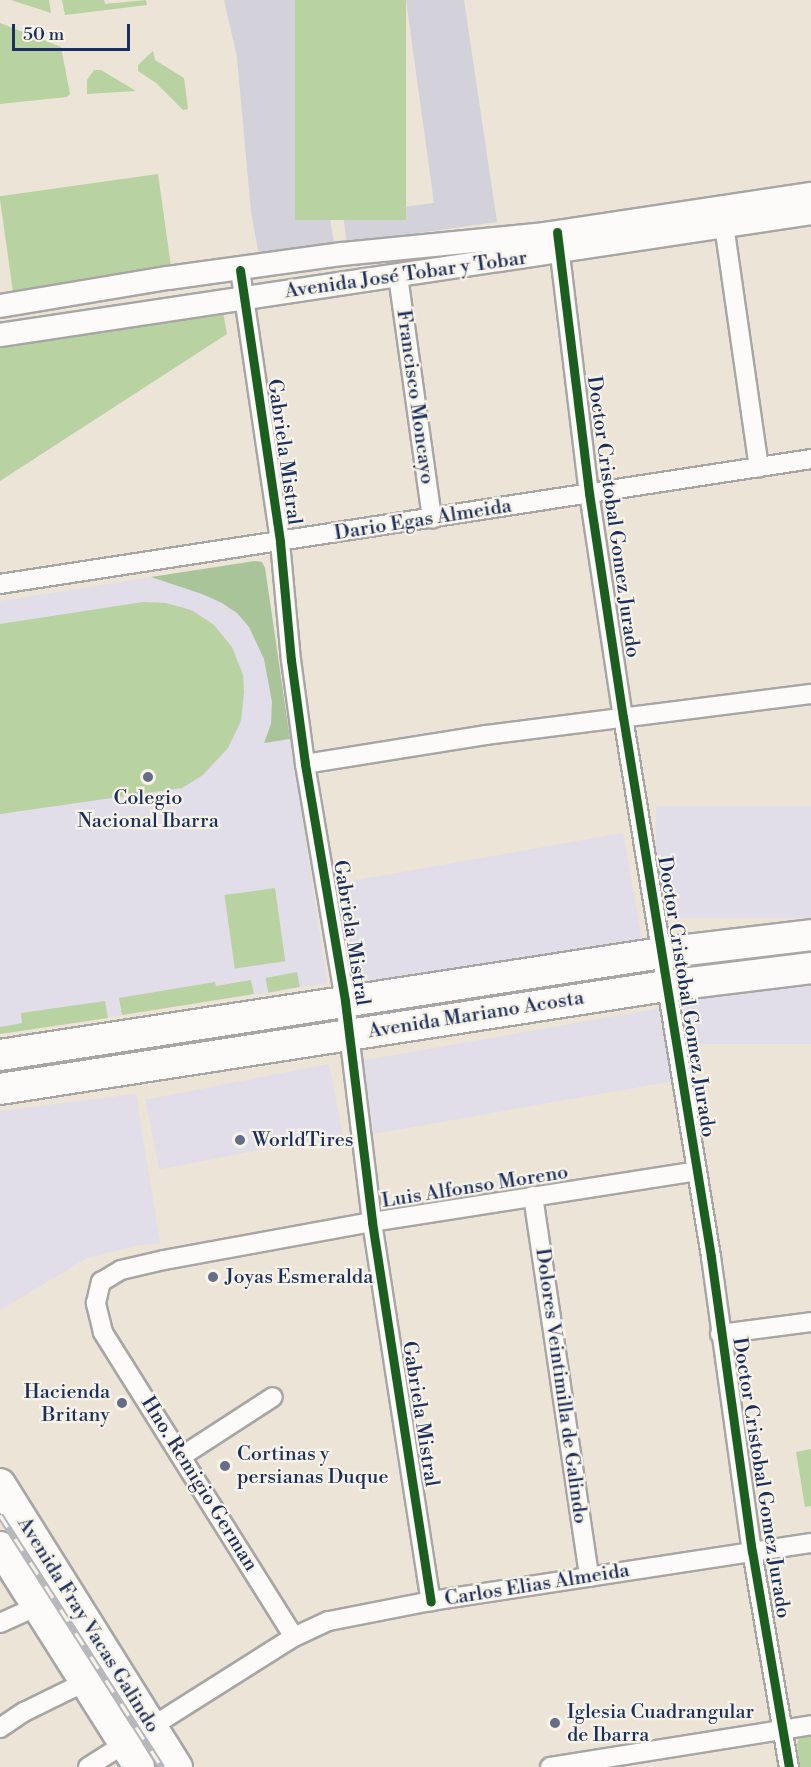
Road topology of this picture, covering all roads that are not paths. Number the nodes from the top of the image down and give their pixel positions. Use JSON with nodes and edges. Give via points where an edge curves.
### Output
{"nodes":[{"id":1,"x":811,"y":194,"type":"edge"},
{"id":2,"x":811,"y":213,"type":"edge"},
{"id":3,"x":724,"y":225,"type":"junction"},
{"id":4,"x":559,"y":242,"type":"junction"},
{"id":5,"x":240,"y":270,"type":"junction"},
{"id":6,"x":398,"y":276,"type":"junction"},
{"id":7,"x":243,"y":299,"type":"junction"},
{"id":8,"x":0,"y":306,"type":"edge"},
{"id":9,"x":0,"y":335,"type":"edge"},
{"id":10,"x":811,"y":459,"type":"edge"},
{"id":11,"x":759,"y":467,"type":"junction"},
{"id":12,"x":589,"y":493,"type":"junction"},
{"id":13,"x":432,"y":519,"type":"junction"},
{"id":14,"x":280,"y":542,"type":"junction"},
{"id":15,"x":0,"y":584,"type":"edge"},
{"id":16,"x":811,"y":694,"type":"edge"},
{"id":17,"x":623,"y":717,"type":"junction"},
{"id":18,"x":305,"y":764,"type":"junction"},
{"id":19,"x":811,"y":935,"type":"edge"},
{"id":20,"x":661,"y":953,"type":"junction"},
{"id":21,"x":811,"y":968,"type":"edge"},
{"id":22,"x":665,"y":986,"type":"junction"},
{"id":23,"x":345,"y":1001,"type":"junction"},
{"id":24,"x":350,"y":1035,"type":"junction"},
{"id":25,"x":0,"y":1055,"type":"edge"},
{"id":26,"x":0,"y":1089,"type":"edge"},
{"id":27,"x":696,"y":1171,"type":"junction"},
{"id":28,"x":533,"y":1196,"type":"junction"},
{"id":29,"x":372,"y":1222,"type":"junction"},
{"id":30,"x":811,"y":1322,"type":"edge"},
{"id":31,"x":103,"y":1332,"type":"joint"},
{"id":32,"x":720,"y":1334,"type":"junction"},
{"id":33,"x":273,"y":1397,"type":"dead end"},
{"id":34,"x":182,"y":1456,"type":"junction"},
{"id":35,"x":0,"y":1484,"type":"edge"},
{"id":36,"x":811,"y":1543,"type":"edge"},
{"id":37,"x":0,"y":1547,"type":"edge"},
{"id":38,"x":752,"y":1551,"type":"junction"},
{"id":39,"x":590,"y":1577,"type":"junction"},
{"id":40,"x":69,"y":1592,"type":"junction"},
{"id":41,"x":431,"y":1601,"type":"junction"},
{"id":42,"x":37,"y":1606,"type":"junction"},
{"id":43,"x":0,"y":1623,"type":"edge"},
{"id":44,"x":294,"y":1636,"type":"junction"},
{"id":45,"x":85,"y":1682,"type":"junction"},
{"id":46,"x":811,"y":1725,"type":"edge"},
{"id":47,"x":152,"y":1727,"type":"junction"},
{"id":48,"x":0,"y":1728,"type":"edge"},
{"id":49,"x":783,"y":1730,"type":"junction"},
{"id":50,"x":132,"y":1755,"type":"edge"},
{"id":51,"x":622,"y":1761,"type":"edge"},
{"id":52,"x":88,"y":1767,"type":"edge"},
{"id":53,"x":177,"y":1767,"type":"edge"},
{"id":54,"x":549,"y":1767,"type":"edge"},
{"id":55,"x":789,"y":1767,"type":"edge"}],
"edges":[{"from":1,"to":4,"type":"street","name":"Avenida José Tobar y Tobar"},
{"from":2,"to":3,"type":"street","name":"Avenida José Tobar y Tobar"},
{"from":3,"to":4,"type":"street","name":"Avenida José Tobar y Tobar"},
{"from":3,"to":11,"type":"street"},
{"from":4,"to":5,"type":"street","name":"Avenida José Tobar y Tobar","via":[[342,254]]},
{"from":4,"to":6,"type":"street","name":"Avenida José Tobar y Tobar"},
{"from":4,"to":12,"type":"street","name":"Doctor Cristobal Gomez Jurado"},
{"from":5,"to":7,"type":"street","name":"Gabriela Mistral"},
{"from":5,"to":8,"type":"street","name":"Avenida José Tobar y Tobar"},
{"from":6,"to":7,"type":"street","name":"Avenida José Tobar y Tobar"},
{"from":6,"to":13,"type":"street","name":"Francisco Moncayo"},
{"from":7,"to":9,"type":"street","name":"Avenida José Tobar y Tobar"},
{"from":7,"to":14,"type":"street","name":"Gabriela Mistral"},
{"from":10,"to":11,"type":"street","name":"Dario Egas Almeida"},
{"from":11,"to":12,"type":"street","name":"Dario Egas Almeida"},
{"from":12,"to":13,"type":"street","name":"Dario Egas Almeida"},
{"from":12,"to":17,"type":"street","name":"Doctor Cristobal Gomez Jurado"},
{"from":13,"to":14,"type":"street","name":"Dario Egas Almeida"},
{"from":14,"to":15,"type":"street","name":"Dario Egas Almeida"},
{"from":14,"to":18,"type":"street","name":"Gabriela Mistral"},
{"from":16,"to":17,"type":"street"},
{"from":17,"to":18,"type":"street"},
{"from":17,"to":20,"type":"street","name":"Doctor Cristobal Gomez Jurado"},
{"from":18,"to":23,"type":"street","name":"Gabriela Mistral"},
{"from":19,"to":20,"type":"main road","name":"Avenida Mariano Acosta"},
{"from":20,"to":22,"type":"street","name":"Doctor Cristobal Gomez Jurado"},
{"from":20,"to":23,"type":"main road","name":"Avenida Mariano Acosta"},
{"from":21,"to":22,"type":"main road","name":"Avenida Mariano Acosta"},
{"from":22,"to":24,"type":"main road","name":"Avenida Mariano Acosta"},
{"from":22,"to":27,"type":"street","name":"Doctor Cristobal Gomez Jurado"},
{"from":23,"to":24,"type":"street","name":"Gabriela Mistral"},
{"from":23,"to":25,"type":"main road","name":"Avenida Mariano Acosta"},
{"from":24,"to":26,"type":"main road","name":"Avenida Mariano Acosta"},
{"from":24,"to":29,"type":"street","name":"Gabriela Mistral"},
{"from":27,"to":28,"type":"street","name":"Luis Alfonso Moreno"},
{"from":27,"to":32,"type":"street","name":"Doctor Cristobal Gomez Jurado"},
{"from":28,"to":29,"type":"street","name":"Luis Alfonso Moreno"},
{"from":28,"to":39,"type":"street","name":"Dolores Veintimilla de Galindo"},
{"from":29,"to":31,"type":"street","name":"Luis Alfonso Moreno","via":[[121,1270],[101,1282],[96,1303]]},
{"from":29,"to":41,"type":"street","name":"Gabriela Mistral"},
{"from":30,"to":32,"type":"street"},
{"from":31,"to":34,"type":"street","name":"Hno. Remigio German"},
{"from":32,"to":38,"type":"street","name":"Doctor Cristobal Gomez Jurado"},
{"from":33,"to":34,"type":"street"},
{"from":34,"to":44,"type":"street","name":"Hno. Remigio German"},
{"from":35,"to":40,"type":"main road","name":"Avenida Fray Vacas Galindo"},
{"from":36,"to":38,"type":"street","name":"Carlos Elias Almeida"},
{"from":37,"to":42,"type":"main road","name":"Avenida Fray Vacas Galindo"},
{"from":38,"to":39,"type":"street","name":"Carlos Elias Almeida"},
{"from":38,"to":49,"type":"street","name":"Doctor Cristobal Gomez Jurado"},
{"from":39,"to":41,"type":"street","name":"Carlos Elias Almeida"},
{"from":40,"to":42,"type":"street"},
{"from":40,"to":47,"type":"main road","name":"Avenida Fray Vacas Galindo"},
{"from":41,"to":44,"type":"street","name":"Carlos Elias Almeida","via":[[329,1621]]},
{"from":42,"to":43,"type":"street"},
{"from":42,"to":45,"type":"main road","name":"Avenida Fray Vacas Galindo"},
{"from":44,"to":47,"type":"street","name":"Carlos Elias Almeida"},
{"from":45,"to":48,"type":"street"},
{"from":45,"to":50,"type":"main road","name":"Avenida Fray Vacas Galindo"},
{"from":46,"to":49,"type":"street"},
{"from":47,"to":50,"type":"street","name":"Carlos Elias Almeida"},
{"from":47,"to":53,"type":"main road","name":"Avenida Fray Vacas Galindo"},
{"from":49,"to":51,"type":"street"},
{"from":49,"to":55,"type":"street","name":"Doctor Cristobal Gomez Jurado"},
{"from":50,"to":52,"type":"street","name":"Carlos Elias Almeida"},
{"from":51,"to":54,"type":"street"}]}
